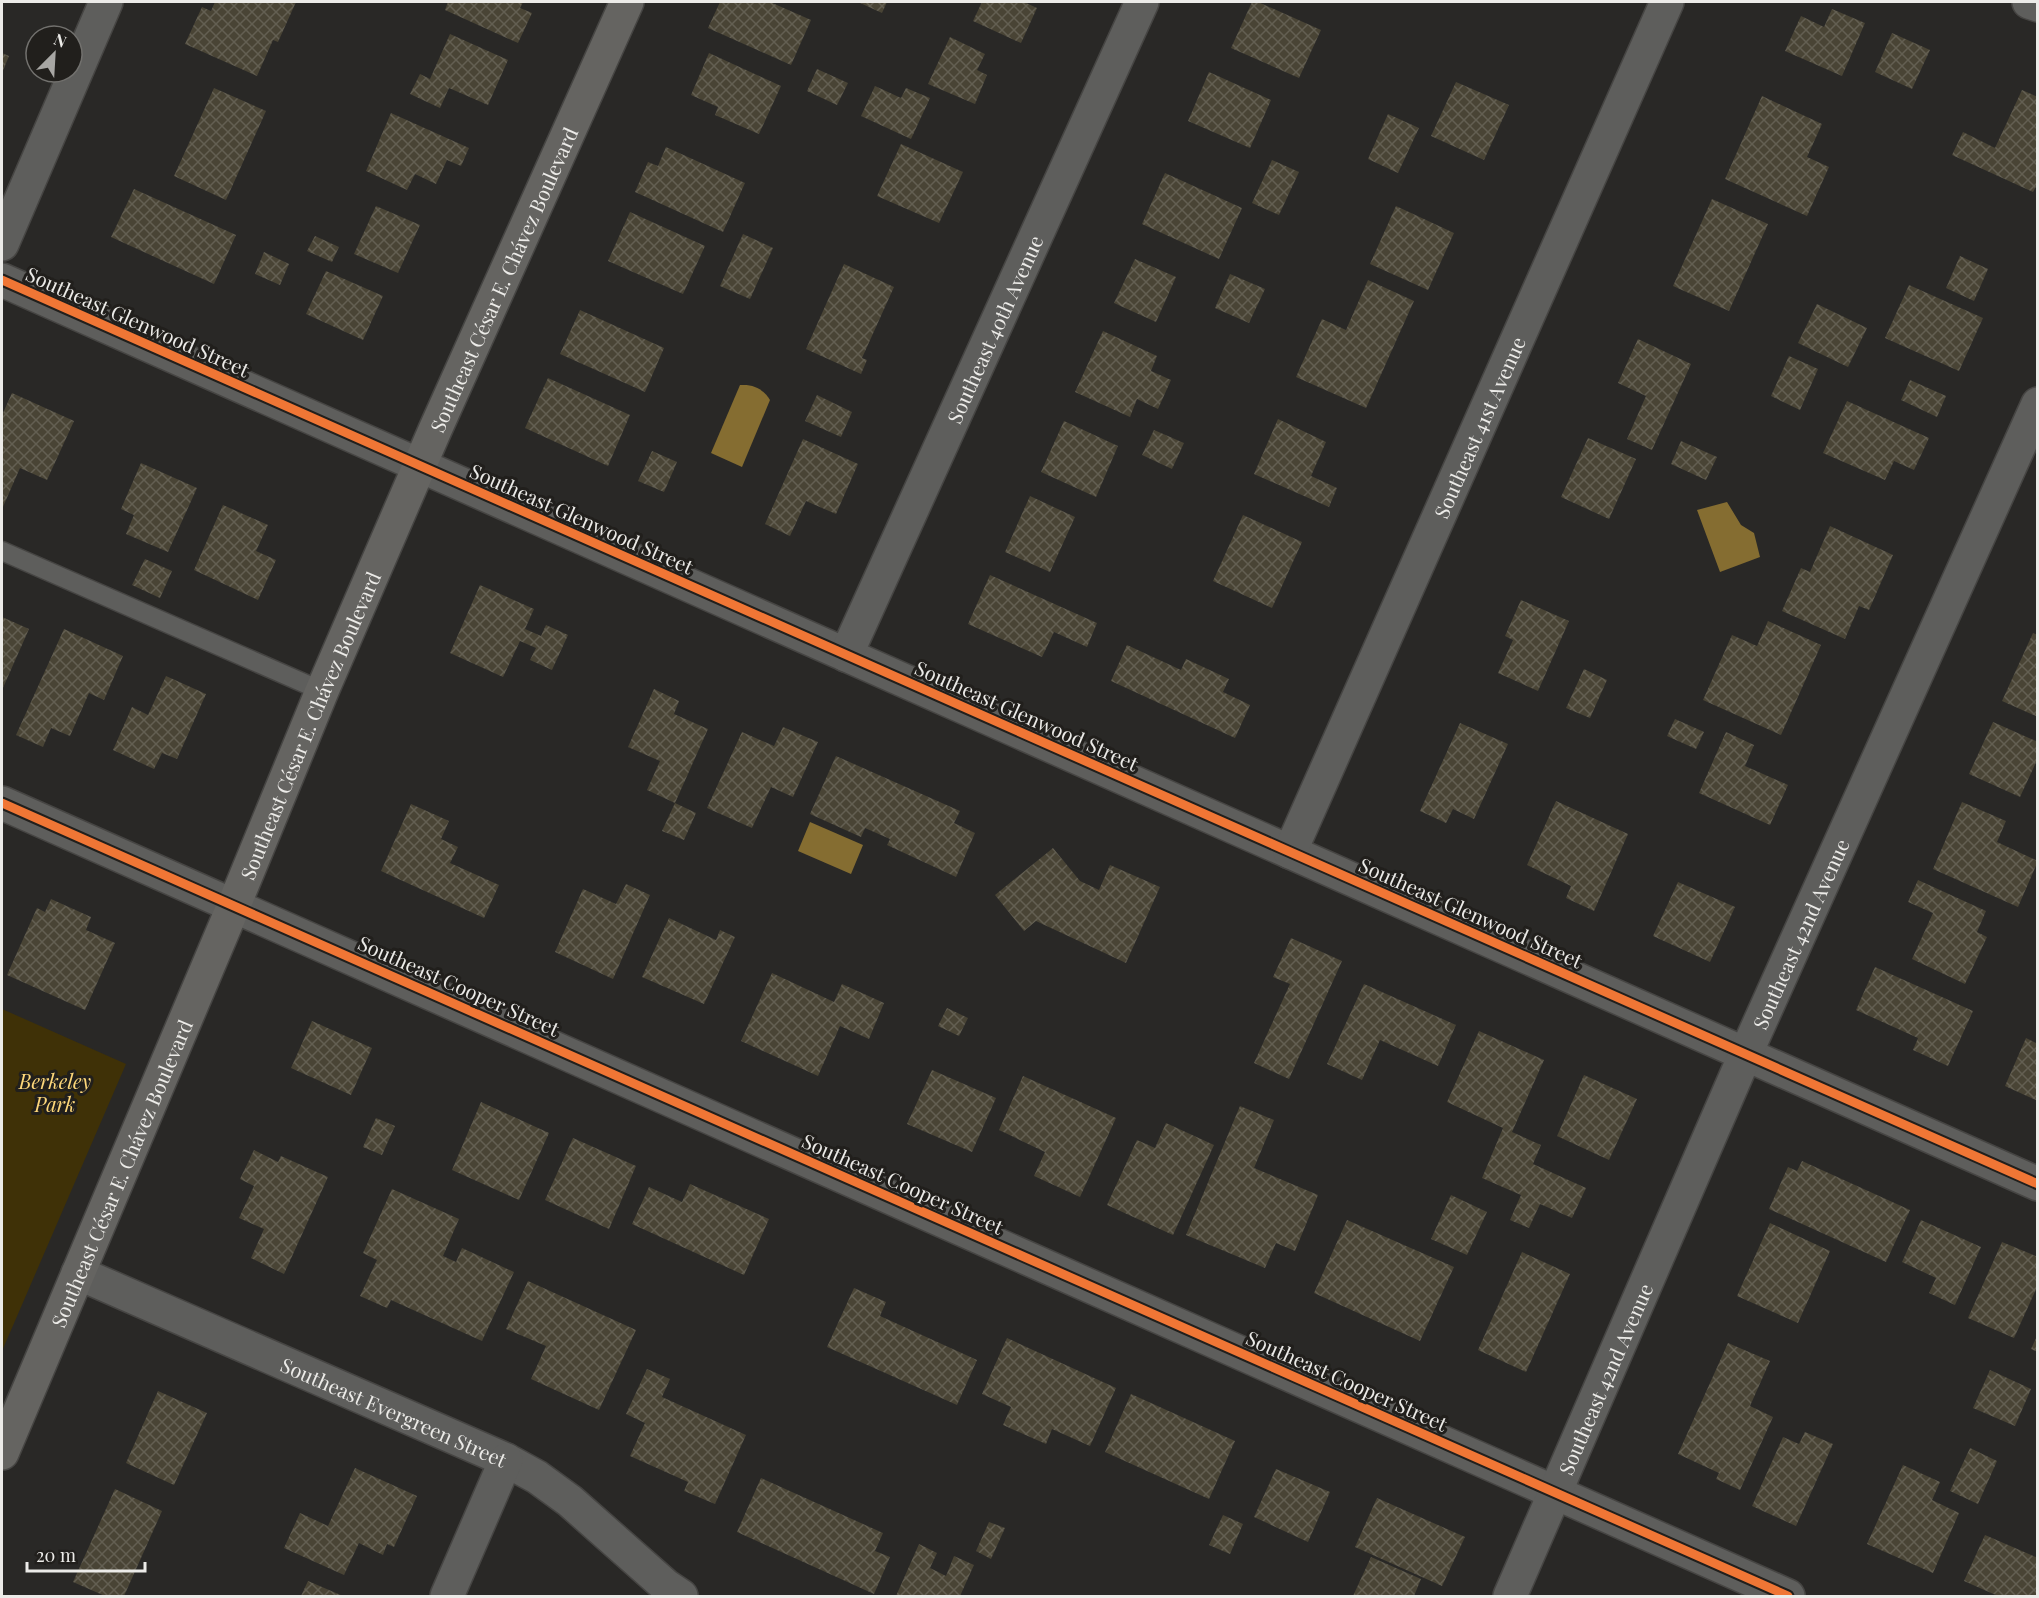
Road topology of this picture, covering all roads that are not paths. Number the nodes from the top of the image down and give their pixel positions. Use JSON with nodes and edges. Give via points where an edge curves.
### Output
{"nodes":[{"id":1,"x":106,"y":2,"type":"edge"},
{"id":2,"x":627,"y":2,"type":"edge"},
{"id":3,"x":1142,"y":2,"type":"edge"},
{"id":4,"x":1667,"y":2,"type":"edge"},
{"id":5,"x":2029,"y":2,"type":"edge"},
{"id":6,"x":2037,"y":5,"type":"edge"},
{"id":7,"x":2,"y":244,"type":"edge"},
{"id":8,"x":2,"y":280,"type":"edge"},
{"id":9,"x":2037,"y":404,"type":"edge"},
{"id":10,"x":420,"y":466,"type":"junction"},
{"id":11,"x":2,"y":551,"type":"edge"},
{"id":12,"x":846,"y":655,"type":"junction"},
{"id":13,"x":322,"y":691,"type":"junction"},
{"id":14,"x":2,"y":803,"type":"edge"},
{"id":15,"x":1290,"y":852,"type":"junction"},
{"id":16,"x":234,"y":905,"type":"junction"},
{"id":17,"x":1746,"y":1053,"type":"junction"},
{"id":18,"x":2037,"y":1184,"type":"edge"},
{"id":19,"x":78,"y":1273,"type":"junction"},
{"id":20,"x":2,"y":1453,"type":"edge"},
{"id":21,"x":506,"y":1460,"type":"junction"},
{"id":22,"x":1554,"y":1492,"type":"junction"},
{"id":23,"x":447,"y":1596,"type":"edge"},
{"id":24,"x":681,"y":1596,"type":"edge"},
{"id":25,"x":1510,"y":1596,"type":"edge"},
{"id":26,"x":1788,"y":1596,"type":"edge"}],
"edges":[{"from":1,"to":7,"type":"street"},
{"from":2,"to":10,"type":"street","name":"Southeast César E. Chávez Boulevard"},
{"from":3,"to":12,"type":"street","name":"Southeast 40th Avenue"},
{"from":4,"to":15,"type":"street","name":"Southeast 41st Avenue"},
{"from":5,"to":6,"type":"street"},
{"from":8,"to":10,"type":"street","name":"Southeast Glenwood Street"},
{"from":9,"to":17,"type":"street","name":"Southeast 42nd Avenue"},
{"from":10,"to":12,"type":"street","name":"Southeast Glenwood Street"},
{"from":10,"to":13,"type":"street","name":"Southeast César E. Chávez Boulevard"},
{"from":11,"to":13,"type":"lane"},
{"from":12,"to":15,"type":"street","name":"Southeast Glenwood Street"},
{"from":13,"to":16,"type":"street","name":"Southeast César E. Chávez Boulevard"},
{"from":14,"to":16,"type":"street","name":"Southeast Cooper Street"},
{"from":15,"to":17,"type":"street","name":"Southeast Glenwood Street"},
{"from":16,"to":19,"type":"street","name":"Southeast César E. Chávez Boulevard"},
{"from":16,"to":22,"type":"street","name":"Southeast Cooper Street"},
{"from":17,"to":18,"type":"street","name":"Southeast Glenwood Street"},
{"from":17,"to":22,"type":"street","name":"Southeast 42nd Avenue"},
{"from":19,"to":20,"type":"street","name":"Southeast César E. Chávez Boulevard"},
{"from":19,"to":21,"type":"street","name":"Southeast Evergreen Street"},
{"from":21,"to":23,"type":"street"},
{"from":21,"to":24,"type":"street","name":"Southeast Evergreen Street","via":[[570,1501]]},
{"from":22,"to":25,"type":"street","name":"Southeast 42nd Avenue"},
{"from":22,"to":26,"type":"street","name":"Southeast Cooper Street"}]}
